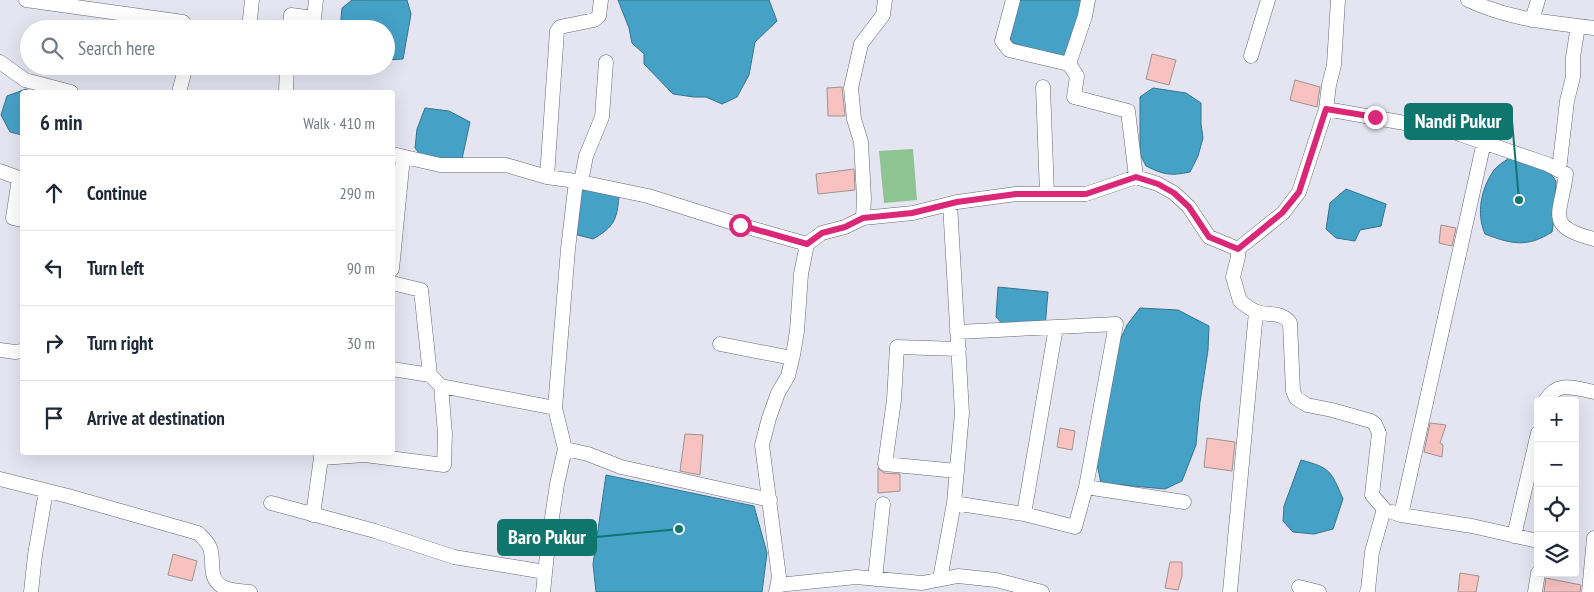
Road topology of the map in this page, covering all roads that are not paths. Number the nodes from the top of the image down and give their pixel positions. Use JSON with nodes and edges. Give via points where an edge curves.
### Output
{"nodes":[{"id":1,"x":26,"y":0,"type":"edge"},
{"id":2,"x":252,"y":0,"type":"edge"},
{"id":3,"x":316,"y":0,"type":"edge"},
{"id":4,"x":601,"y":0,"type":"edge"},
{"id":5,"x":885,"y":0,"type":"edge"},
{"id":6,"x":1013,"y":0,"type":"edge"},
{"id":7,"x":1088,"y":0,"type":"edge"},
{"id":8,"x":1268,"y":0,"type":"edge"},
{"id":9,"x":1338,"y":0,"type":"edge"},
{"id":10,"x":1468,"y":0,"type":"edge"},
{"id":11,"x":1538,"y":0,"type":"edge"},
{"id":12,"x":1486,"y":4,"type":"edge"},
{"id":13,"x":169,"y":20,"type":"edge"},
{"id":14,"x":250,"y":20,"type":"edge"},
{"id":15,"x":291,"y":20,"type":"edge"},
{"id":16,"x":1532,"y":20,"type":"junction"},
{"id":17,"x":1578,"y":26,"type":"junction"},
{"id":18,"x":1594,"y":28,"type":"edge"},
{"id":19,"x":1251,"y":56,"type":"dead end"},
{"id":20,"x":0,"y":62,"type":"edge"},
{"id":21,"x":606,"y":62,"type":"dead end"},
{"id":22,"x":1069,"y":64,"type":"junction"},
{"id":23,"x":184,"y":75,"type":"edge"},
{"id":24,"x":287,"y":75,"type":"edge"},
{"id":25,"x":1043,"y":87,"type":"dead end"},
{"id":26,"x":63,"y":90,"type":"edge"},
{"id":27,"x":180,"y":90,"type":"edge"},
{"id":28,"x":286,"y":90,"type":"edge"},
{"id":29,"x":1326,"y":109,"type":"junction"},
{"id":30,"x":1484,"y":142,"type":"junction"},
{"id":31,"x":398,"y":156,"type":"edge"},
{"id":32,"x":1559,"y":170,"type":"junction"},
{"id":33,"x":0,"y":171,"type":"edge"},
{"id":34,"x":547,"y":177,"type":"junction"},
{"id":35,"x":1136,"y":177,"type":"junction"},
{"id":36,"x":578,"y":181,"type":"junction"},
{"id":37,"x":1047,"y":194,"type":"junction"},
{"id":38,"x":950,"y":204,"type":"junction"},
{"id":39,"x":863,"y":218,"type":"junction"},
{"id":40,"x":20,"y":220,"type":"edge"},
{"id":41,"x":395,"y":224,"type":"edge"},
{"id":42,"x":1594,"y":240,"type":"edge"},
{"id":43,"x":807,"y":244,"type":"junction"},
{"id":44,"x":1238,"y":249,"type":"junction"},
{"id":45,"x":395,"y":284,"type":"edge"},
{"id":46,"x":1256,"y":312,"type":"junction"},
{"id":47,"x":1056,"y":327,"type":"junction"},
{"id":48,"x":958,"y":332,"type":"junction"},
{"id":49,"x":720,"y":344,"type":"dead end"},
{"id":50,"x":959,"y":349,"type":"junction"},
{"id":51,"x":0,"y":350,"type":"edge"},
{"id":52,"x":20,"y":351,"type":"edge"},
{"id":53,"x":792,"y":358,"type":"junction"},
{"id":54,"x":395,"y":369,"type":"edge"},
{"id":55,"x":430,"y":375,"type":"junction"},
{"id":56,"x":441,"y":386,"type":"junction"},
{"id":57,"x":1594,"y":392,"type":"edge"},
{"id":58,"x":1548,"y":397,"type":"edge"},
{"id":59,"x":555,"y":408,"type":"junction"},
{"id":60,"x":1536,"y":442,"type":"edge"},
{"id":61,"x":565,"y":449,"type":"junction"},
{"id":62,"x":321,"y":455,"type":"edge"},
{"id":63,"x":957,"y":471,"type":"junction"},
{"id":64,"x":0,"y":479,"type":"edge"},
{"id":65,"x":1086,"y":487,"type":"junction"},
{"id":66,"x":46,"y":491,"type":"junction"},
{"id":67,"x":770,"y":500,"type":"junction"},
{"id":68,"x":1184,"y":502,"type":"dead end"},
{"id":69,"x":271,"y":503,"type":"dead end"},
{"id":70,"x":954,"y":503,"type":"junction"},
{"id":71,"x":883,"y":504,"type":"dead end"},
{"id":72,"x":1384,"y":509,"type":"junction"},
{"id":73,"x":1024,"y":514,"type":"junction"},
{"id":74,"x":313,"y":515,"type":"junction"},
{"id":75,"x":1401,"y":515,"type":"junction"},
{"id":76,"x":1514,"y":536,"type":"junction"},
{"id":77,"x":1594,"y":538,"type":"edge"},
{"id":78,"x":1534,"y":541,"type":"edge"},
{"id":79,"x":545,"y":572,"type":"junction"},
{"id":80,"x":1537,"y":577,"type":"edge"},
{"id":81,"x":875,"y":579,"type":"junction"},
{"id":82,"x":940,"y":579,"type":"junction"},
{"id":83,"x":924,"y":587,"type":"edge"},
{"id":84,"x":777,"y":588,"type":"edge"},
{"id":85,"x":1009,"y":588,"type":"edge"},
{"id":86,"x":1299,"y":588,"type":"dead end"},
{"id":87,"x":31,"y":592,"type":"edge"},
{"id":88,"x":250,"y":592,"type":"edge"},
{"id":89,"x":543,"y":592,"type":"edge"},
{"id":90,"x":1042,"y":592,"type":"edge"},
{"id":91,"x":1230,"y":592,"type":"edge"},
{"id":92,"x":1318,"y":592,"type":"edge"},
{"id":93,"x":1367,"y":592,"type":"edge"},
{"id":94,"x":1535,"y":592,"type":"edge"},
{"id":95,"x":1589,"y":592,"type":"edge"}],
"edges":[{"from":1,"to":13,"type":"street"},
{"from":2,"to":14,"type":"street"},
{"from":3,"to":15,"type":"street","via":[[314,18],[291,15]]},
{"from":4,"to":34,"type":"street","via":[[599,16],[594,20],[556,30]]},
{"from":5,"to":39,"type":"street","via":[[883,15],[861,44],[850,88],[861,142]]},
{"from":6,"to":22,"type":"street","via":[[1002,41],[1009,50]]},
{"from":7,"to":22,"type":"street"},
{"from":8,"to":19,"type":"street"},
{"from":9,"to":29,"type":"street","via":[[1334,64]]},
{"from":10,"to":12,"type":"street"},
{"from":11,"to":16,"type":"street"},
{"from":12,"to":16,"type":"street"},
{"from":16,"to":17,"type":"street"},
{"from":17,"to":18,"type":"street"},
{"from":17,"to":32,"type":"street"},
{"from":20,"to":26,"type":"street","via":[[25,80]]},
{"from":21,"to":36,"type":"street","via":[[602,117]]},
{"from":22,"to":35,"type":"street","via":[[1076,76],[1074,97],[1128,111]]},
{"from":23,"to":27,"type":"street"},
{"from":24,"to":28,"type":"street"},
{"from":25,"to":37,"type":"street"},
{"from":29,"to":30,"type":"street","via":[[1448,129]]},
{"from":29,"to":44,"type":"street","via":[[1299,192],[1282,213]]},
{"from":30,"to":32,"type":"street"},
{"from":30,"to":75,"type":"street"},
{"from":31,"to":34,"type":"street","via":[[440,165],[506,165]]},
{"from":31,"to":41,"type":"street"},
{"from":32,"to":42,"type":"street","via":[[1566,174],[1559,213],[1561,224],[1566,230]]},
{"from":33,"to":40,"type":"street","via":[[19,178],[13,218]]},
{"from":34,"to":36,"type":"street"},
{"from":35,"to":37,"type":"street","via":[[1086,194]]},
{"from":35,"to":44,"type":"street","via":[[1174,193],[1189,207],[1209,237]]},
{"from":36,"to":43,"type":"street","via":[[648,196]]},
{"from":36,"to":59,"type":"street","via":[[568,249]]},
{"from":37,"to":38,"type":"street","via":[[1016,194]]},
{"from":38,"to":39,"type":"street","via":[[912,213]]},
{"from":38,"to":48,"type":"street"},
{"from":39,"to":43,"type":"street","via":[[822,233]]},
{"from":43,"to":53,"type":"street"},
{"from":44,"to":46,"type":"street","via":[[1233,277],[1240,301]]},
{"from":45,"to":55,"type":"street","via":[[420,290]]},
{"from":46,"to":72,"type":"street","via":[[1278,314],[1290,323],[1293,392],[1301,403],[1371,420],[1375,424],[1379,448],[1372,495]]},
{"from":46,"to":91,"type":"street"},
{"from":47,"to":48,"type":"street"},
{"from":47,"to":65,"type":"street","via":[[1116,324]]},
{"from":47,"to":73,"type":"street"},
{"from":48,"to":50,"type":"street"},
{"from":49,"to":53,"type":"street"},
{"from":50,"to":63,"type":"street","via":[[962,413]]},
{"from":50,"to":63,"type":"street","via":[[897,347],[885,464]]},
{"from":51,"to":52,"type":"street"},
{"from":53,"to":67,"type":"street","via":[[762,445]]},
{"from":54,"to":55,"type":"street"},
{"from":55,"to":56,"type":"street"},
{"from":56,"to":59,"type":"street"},
{"from":56,"to":62,"type":"street","via":[[444,465],[365,455]]},
{"from":57,"to":58,"type":"street","via":[[1563,386],[1554,389]]},
{"from":59,"to":61,"type":"street"},
{"from":60,"to":76,"type":"street"},
{"from":61,"to":67,"type":"street","via":[[621,467]]},
{"from":61,"to":79,"type":"street"},
{"from":62,"to":74,"type":"street"},
{"from":63,"to":70,"type":"street"},
{"from":64,"to":66,"type":"street"},
{"from":65,"to":68,"type":"street"},
{"from":65,"to":73,"type":"street","via":[[1075,526]]},
{"from":66,"to":87,"type":"street"},
{"from":66,"to":88,"type":"street","via":[[198,533],[211,550],[211,571],[216,582],[225,588]]},
{"from":67,"to":84,"type":"street","via":[[779,577]]},
{"from":69,"to":74,"type":"street"},
{"from":70,"to":73,"type":"street"},
{"from":70,"to":82,"type":"street"},
{"from":71,"to":81,"type":"street"},
{"from":72,"to":75,"type":"street"},
{"from":72,"to":93,"type":"street","via":[[1372,552]]},
{"from":74,"to":79,"type":"street","via":[[454,557]]},
{"from":75,"to":76,"type":"street"},
{"from":76,"to":78,"type":"street"},
{"from":77,"to":95,"type":"street"},
{"from":79,"to":89,"type":"street"},
{"from":80,"to":94,"type":"street"},
{"from":81,"to":83,"type":"street"},
{"from":81,"to":84,"type":"street","via":[[847,578]]},
{"from":82,"to":83,"type":"street"},
{"from":82,"to":85,"type":"street","via":[[958,576],[996,580]]},
{"from":85,"to":90,"type":"street"},
{"from":86,"to":92,"type":"street"}]}
